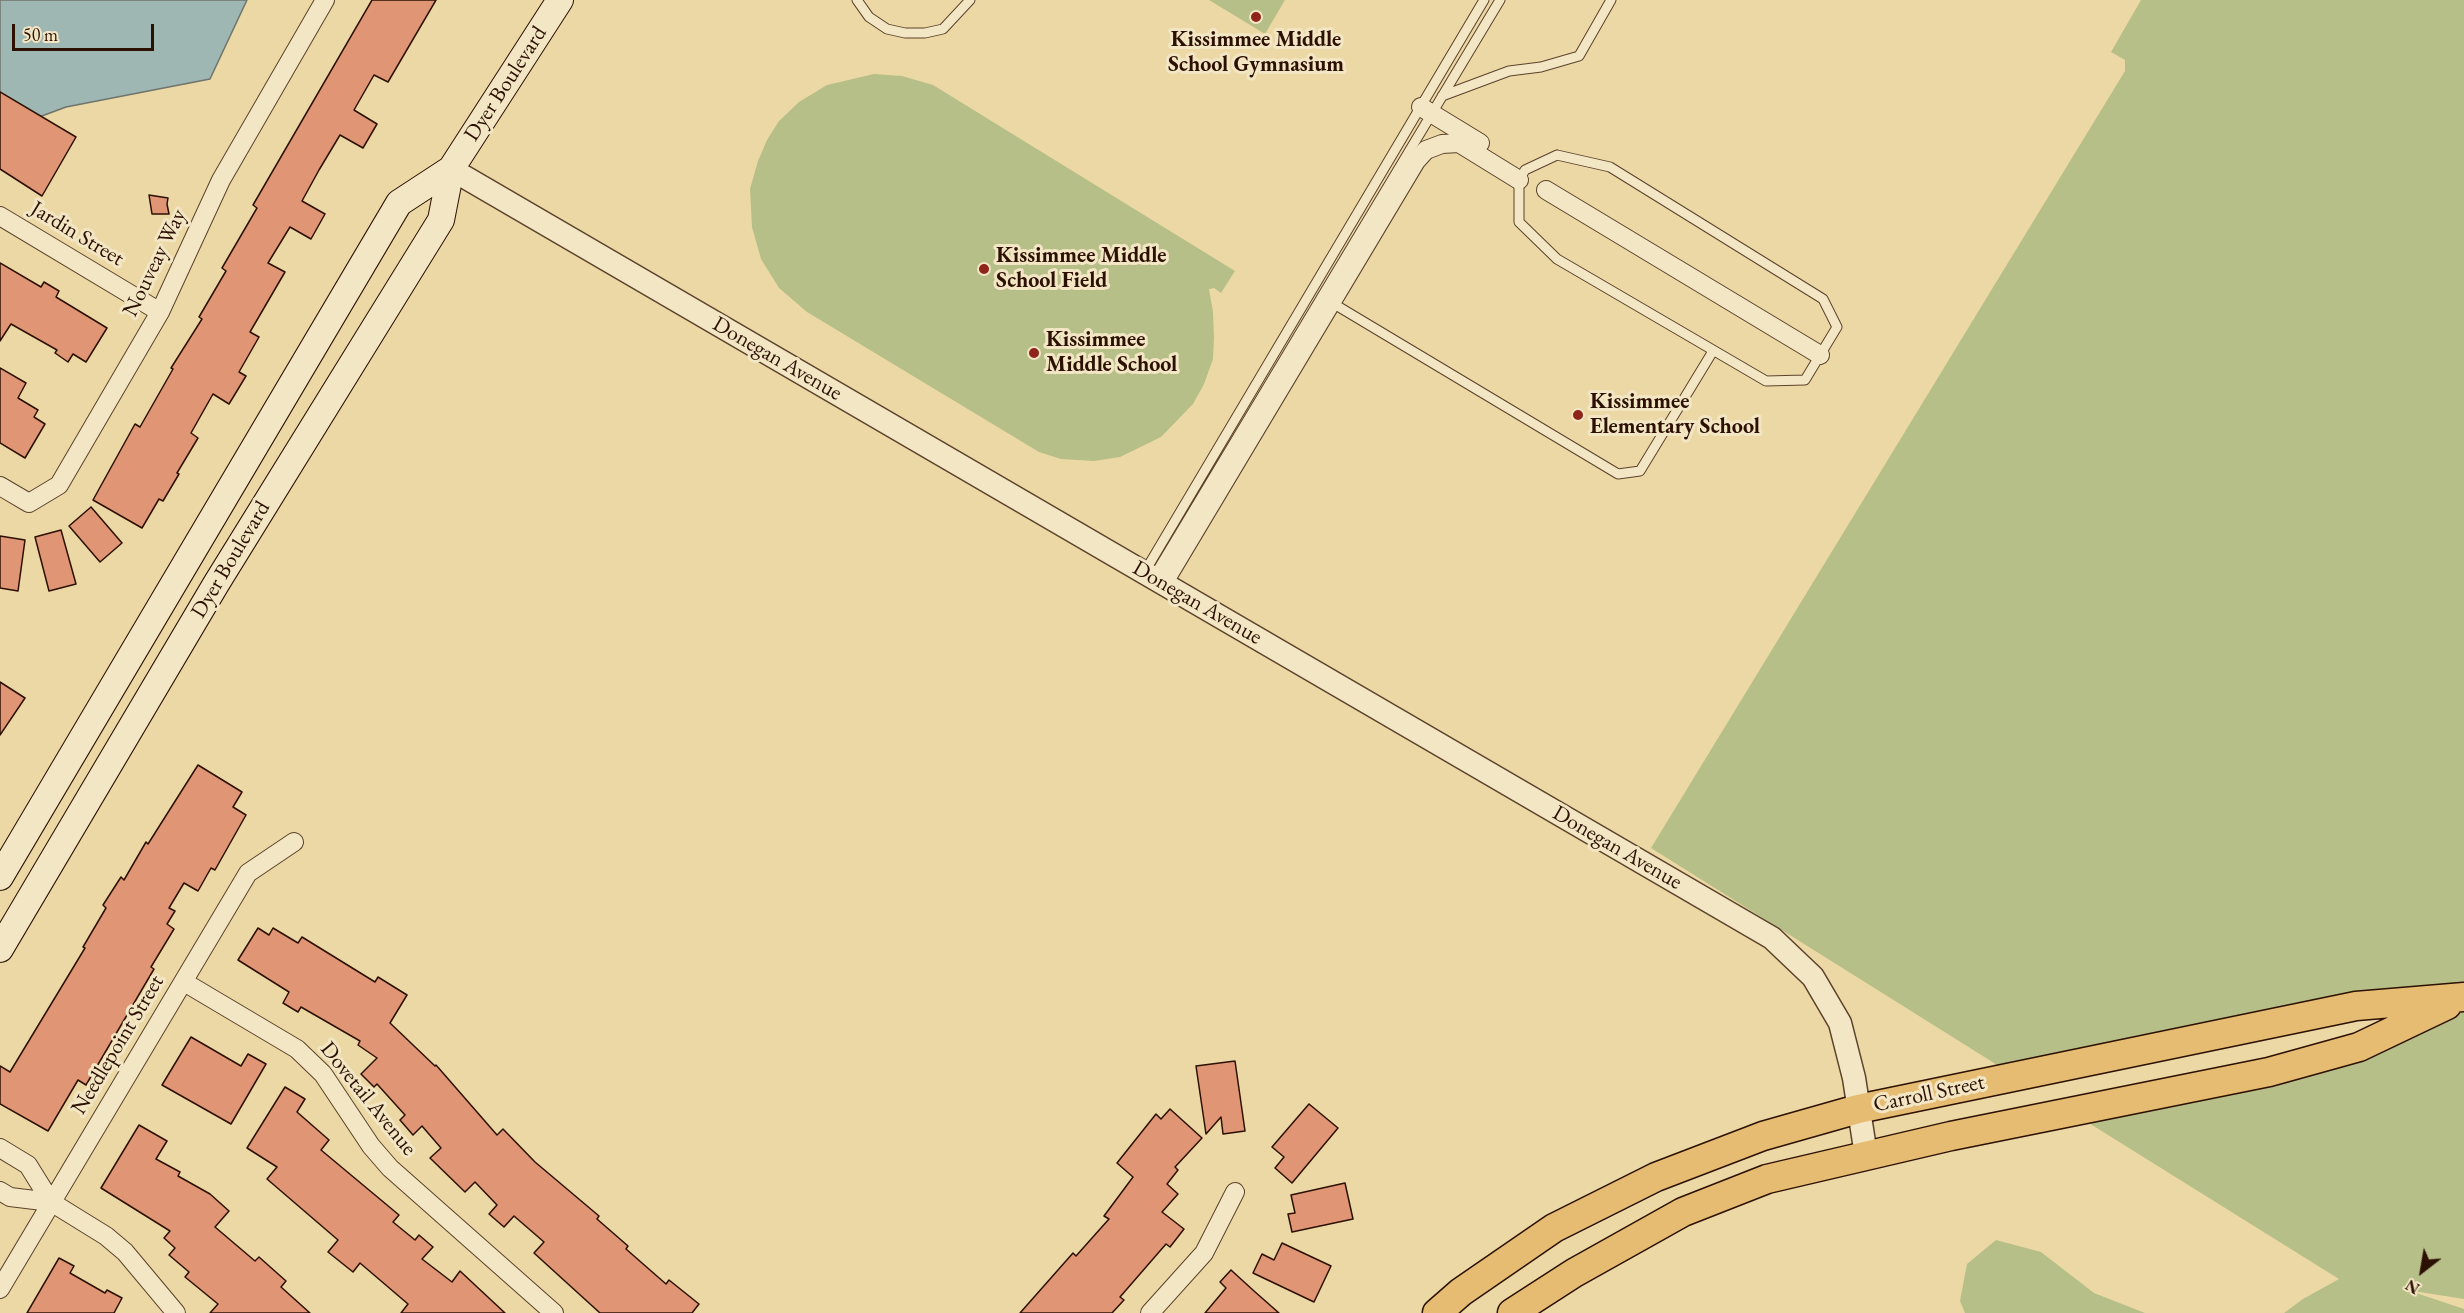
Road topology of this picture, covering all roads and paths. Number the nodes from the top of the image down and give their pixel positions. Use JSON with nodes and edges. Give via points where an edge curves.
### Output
{"nodes":[{"id":1,"x":325,"y":0,"type":"edge"},
{"id":2,"x":560,"y":0,"type":"edge"},
{"id":3,"x":857,"y":0,"type":"edge"},
{"id":4,"x":970,"y":0,"type":"edge"},
{"id":5,"x":1484,"y":0,"type":"edge"},
{"id":6,"x":1500,"y":0,"type":"edge"},
{"id":7,"x":1611,"y":0,"type":"edge"},
{"id":8,"x":1442,"y":96,"type":"junction"},
{"id":9,"x":1426,"y":110,"type":"junction"},
{"id":10,"x":451,"y":169,"type":"junction"},
{"id":11,"x":1522,"y":175,"type":"junction"},
{"id":12,"x":1546,"y":190,"type":"dead end"},
{"id":13,"x":0,"y":216,"type":"edge"},
{"id":14,"x":1311,"y":291,"type":"junction"},
{"id":15,"x":1326,"y":300,"type":"junction"},
{"id":16,"x":160,"y":312,"type":"junction"},
{"id":17,"x":1713,"y":351,"type":"junction"},
{"id":18,"x":1820,"y":355,"type":"junction"},
{"id":19,"x":0,"y":486,"type":"edge"},
{"id":20,"x":1153,"y":578,"type":"junction"},
{"id":21,"x":294,"y":842,"type":"dead end"},
{"id":22,"x":0,"y":878,"type":"edge"},
{"id":23,"x":0,"y":949,"type":"edge"},
{"id":24,"x":184,"y":982,"type":"junction"},
{"id":25,"x":2463,"y":998,"type":"edge"},
{"id":26,"x":1858,"y":1109,"type":"junction"},
{"id":27,"x":0,"y":1148,"type":"edge"},
{"id":28,"x":1866,"y":1155,"type":"junction"},
{"id":29,"x":0,"y":1191,"type":"edge"},
{"id":30,"x":1235,"y":1192,"type":"dead end"},
{"id":31,"x":51,"y":1202,"type":"junction"},
{"id":32,"x":0,"y":1289,"type":"edge"},
{"id":33,"x":176,"y":1313,"type":"edge"},
{"id":34,"x":555,"y":1313,"type":"edge"},
{"id":35,"x":1150,"y":1313,"type":"edge"},
{"id":36,"x":1437,"y":1313,"type":"edge"},
{"id":37,"x":1512,"y":1313,"type":"edge"}],
"edges":[{"from":1,"to":16,"type":"street","name":"Nouveay Way","via":[[221,180]]},
{"from":2,"to":10,"type":"main road","name":"Dyer Boulevard"},
{"from":3,"to":4,"type":"lane","via":[[869,17],[887,29],[905,33],[943,29]]},
{"from":5,"to":9,"type":"lane"},
{"from":6,"to":8,"type":"lane"},
{"from":7,"to":8,"type":"lane","via":[[1579,56],[1509,71]]},
{"from":8,"to":9,"type":"lane"},
{"from":9,"to":11,"type":"street"},
{"from":9,"to":14,"type":"lane"},
{"from":9,"to":15,"type":"lane"},
{"from":10,"to":20,"type":"street","name":"Donegan Avenue"},
{"from":10,"to":22,"type":"main road","name":"Dyer Boulevard","via":[[399,203]]},
{"from":10,"to":23,"type":"main road","name":"Dyer Boulevard","via":[[441,220],[216,584]]},
{"from":11,"to":15,"type":"street","via":[[1459,143],[1426,150]]},
{"from":11,"to":17,"type":"lane","via":[[1519,222],[1557,259]]},
{"from":11,"to":18,"type":"lane","via":[[1557,155],[1610,167],[1823,300],[1837,327]]},
{"from":12,"to":18,"type":"street"},
{"from":13,"to":16,"type":"street","name":"Jardin Street"},
{"from":14,"to":15,"type":"lane"},
{"from":14,"to":20,"type":"lane"},
{"from":15,"to":17,"type":"lane","via":[[1618,474],[1640,471]]},
{"from":15,"to":20,"type":"street"},
{"from":16,"to":19,"type":"street","name":"Nouveay Way","via":[[59,485],[29,502]]},
{"from":17,"to":18,"type":"lane","via":[[1766,381],[1805,380]]},
{"from":20,"to":26,"type":"street","name":"Donegan Avenue","via":[[1772,938],[1813,977],[1840,1023]]},
{"from":21,"to":24,"type":"street","name":"Needlepoint Street","via":[[248,873]]},
{"from":24,"to":31,"type":"street","name":"Needlepoint Street"},
{"from":24,"to":34,"type":"street","name":"Dovetail Avenue","via":[[297,1049],[323,1074],[390,1168]]},
{"from":25,"to":26,"type":"main road","name":"Carroll Street","via":[[2356,1006]]},
{"from":25,"to":28,"type":"main road","via":[[2359,1047],[2269,1072]]},
{"from":26,"to":28,"type":"street","name":"Donegan Avenue"},
{"from":26,"to":36,"type":"main road","name":"Carroll Street","via":[[1763,1136],[1656,1177],[1554,1228]]},
{"from":27,"to":31,"type":"street","via":[[28,1165]]},
{"from":28,"to":37,"type":"main road","via":[[1767,1179],[1683,1212]]},
{"from":29,"to":31,"type":"street","via":[[9,1197]]},
{"from":30,"to":35,"type":"street","via":[[1204,1253]]},
{"from":31,"to":32,"type":"street","name":"Needlepoint Street"},
{"from":31,"to":33,"type":"street","via":[[106,1236]]}]}
